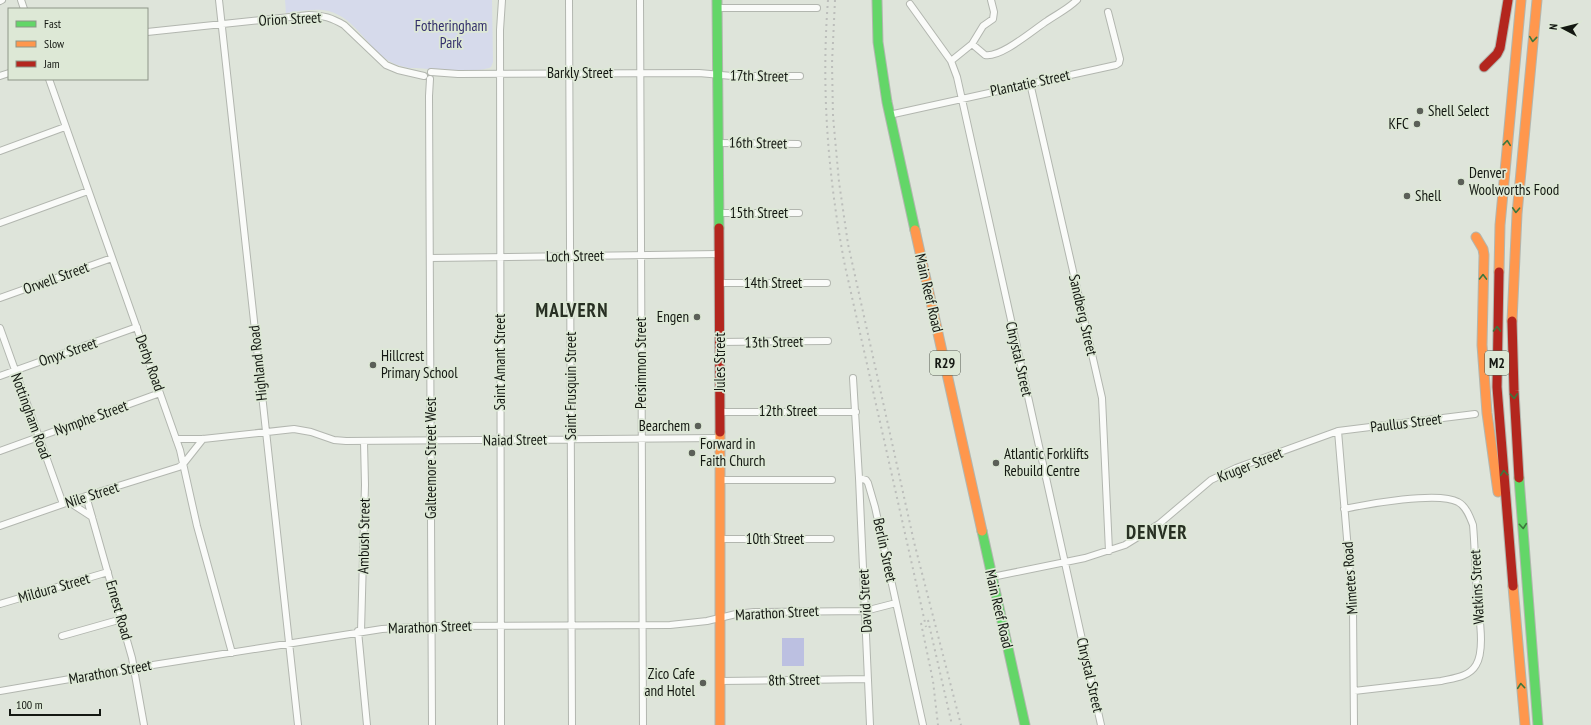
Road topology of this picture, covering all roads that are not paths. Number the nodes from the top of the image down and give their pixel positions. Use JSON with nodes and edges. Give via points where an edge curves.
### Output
{"nodes":[{"id":1,"x":219,"y":0,"type":"edge"},
{"id":2,"x":502,"y":0,"type":"edge"},
{"id":3,"x":569,"y":0,"type":"edge"},
{"id":4,"x":640,"y":0,"type":"edge"},
{"id":5,"x":878,"y":0,"type":"edge"},
{"id":6,"x":990,"y":0,"type":"edge"},
{"id":7,"x":1077,"y":0,"type":"edge"},
{"id":8,"x":1508,"y":0,"type":"edge"},
{"id":9,"x":1521,"y":0,"type":"edge"},
{"id":10,"x":1537,"y":0,"type":"edge"},
{"id":11,"x":717,"y":4,"type":"edge"},
{"id":12,"x":910,"y":4,"type":"dead end"},
{"id":13,"x":817,"y":8,"type":"dead end"},
{"id":14,"x":1108,"y":12,"type":"dead end"},
{"id":15,"x":222,"y":25,"type":"junction"},
{"id":16,"x":148,"y":32,"type":"edge"},
{"id":17,"x":972,"y":44,"type":"junction"},
{"id":18,"x":952,"y":61,"type":"junction"},
{"id":19,"x":1484,"y":67,"type":"dead end"},
{"id":20,"x":500,"y":73,"type":"junction"},
{"id":21,"x":570,"y":73,"type":"junction"},
{"id":22,"x":640,"y":73,"type":"junction"},
{"id":23,"x":718,"y":74,"type":"junction"},
{"id":24,"x":428,"y":75,"type":"junction"},
{"id":25,"x":800,"y":76,"type":"dead end"},
{"id":26,"x":49,"y":80,"type":"edge"},
{"id":27,"x":1030,"y":83,"type":"junction"},
{"id":28,"x":962,"y":98,"type":"junction"},
{"id":29,"x":889,"y":115,"type":"junction"},
{"id":30,"x":65,"y":127,"type":"junction"},
{"id":31,"x":718,"y":143,"type":"junction"},
{"id":32,"x":798,"y":144,"type":"dead end"},
{"id":33,"x":0,"y":151,"type":"edge"},
{"id":34,"x":88,"y":191,"type":"junction"},
{"id":35,"x":718,"y":212,"type":"junction"},
{"id":36,"x":799,"y":213,"type":"dead end"},
{"id":37,"x":0,"y":223,"type":"edge"},
{"id":38,"x":1476,"y":237,"type":"dead end"},
{"id":39,"x":719,"y":254,"type":"junction"},
{"id":40,"x":642,"y":255,"type":"junction"},
{"id":41,"x":570,"y":256,"type":"junction"},
{"id":42,"x":500,"y":257,"type":"junction"},
{"id":43,"x":112,"y":258,"type":"junction"},
{"id":44,"x":430,"y":258,"type":"junction"},
{"id":45,"x":719,"y":283,"type":"junction"},
{"id":46,"x":827,"y":283,"type":"dead end"},
{"id":47,"x":0,"y":298,"type":"edge"},
{"id":48,"x":137,"y":327,"type":"junction"},
{"id":49,"x":0,"y":328,"type":"edge"},
{"id":50,"x":828,"y":341,"type":"dead end"},
{"id":51,"x":720,"y":342,"type":"junction"},
{"id":52,"x":15,"y":370,"type":"junction"},
{"id":53,"x":0,"y":376,"type":"edge"},
{"id":54,"x":853,"y":378,"type":"dead end"},
{"id":55,"x":160,"y":393,"type":"junction"},
{"id":56,"x":720,"y":412,"type":"junction"},
{"id":57,"x":856,"y":412,"type":"junction"},
{"id":58,"x":1475,"y":414,"type":"dead end"},
{"id":59,"x":1338,"y":431,"type":"junction"},
{"id":60,"x":266,"y":432,"type":"junction"},
{"id":61,"x":39,"y":437,"type":"junction"},
{"id":62,"x":203,"y":438,"type":"junction"},
{"id":63,"x":720,"y":438,"type":"junction"},
{"id":64,"x":176,"y":439,"type":"junction"},
{"id":65,"x":571,"y":439,"type":"junction"},
{"id":66,"x":501,"y":440,"type":"junction"},
{"id":67,"x":641,"y":440,"type":"junction"},
{"id":68,"x":431,"y":441,"type":"junction"},
{"id":69,"x":364,"y":442,"type":"junction"},
{"id":70,"x":0,"y":451,"type":"edge"},
{"id":71,"x":184,"y":463,"type":"junction"},
{"id":72,"x":859,"y":478,"type":"junction"},
{"id":73,"x":720,"y":480,"type":"junction"},
{"id":74,"x":832,"y":480,"type":"dead end"},
{"id":75,"x":86,"y":496,"type":"junction"},
{"id":76,"x":66,"y":503,"type":"junction"},
{"id":77,"x":1344,"y":509,"type":"junction"},
{"id":78,"x":92,"y":517,"type":"junction"},
{"id":79,"x":0,"y":526,"type":"edge"},
{"id":80,"x":719,"y":539,"type":"junction"},
{"id":81,"x":831,"y":539,"type":"dead end"},
{"id":82,"x":1110,"y":551,"type":"junction"},
{"id":83,"x":1065,"y":562,"type":"junction"},
{"id":84,"x":108,"y":572,"type":"junction"},
{"id":85,"x":992,"y":577,"type":"junction"},
{"id":86,"x":896,"y":603,"type":"junction"},
{"id":87,"x":0,"y":604,"type":"edge"},
{"id":88,"x":865,"y":611,"type":"junction"},
{"id":89,"x":1515,"y":615,"type":"junction"},
{"id":90,"x":720,"y":618,"type":"junction"},
{"id":91,"x":122,"y":619,"type":"junction"},
{"id":92,"x":572,"y":625,"type":"junction"},
{"id":93,"x":432,"y":626,"type":"junction"},
{"id":94,"x":501,"y":626,"type":"junction"},
{"id":95,"x":643,"y":626,"type":"junction"},
{"id":96,"x":360,"y":631,"type":"junction"},
{"id":97,"x":62,"y":636,"type":"dead end"},
{"id":98,"x":290,"y":642,"type":"junction"},
{"id":99,"x":232,"y":653,"type":"junction"},
{"id":100,"x":134,"y":668,"type":"junction"},
{"id":101,"x":868,"y":679,"type":"junction"},
{"id":102,"x":720,"y":681,"type":"junction"},
{"id":103,"x":1354,"y":691,"type":"junction"},
{"id":104,"x":0,"y":692,"type":"edge"},
{"id":105,"x":144,"y":725,"type":"edge"},
{"id":106,"x":298,"y":725,"type":"edge"},
{"id":107,"x":367,"y":725,"type":"edge"},
{"id":108,"x":432,"y":725,"type":"edge"},
{"id":109,"x":501,"y":725,"type":"edge"},
{"id":110,"x":572,"y":725,"type":"edge"},
{"id":111,"x":643,"y":725,"type":"edge"},
{"id":112,"x":720,"y":725,"type":"edge"},
{"id":113,"x":870,"y":725,"type":"edge"},
{"id":114,"x":923,"y":725,"type":"edge"},
{"id":115,"x":1025,"y":725,"type":"edge"},
{"id":116,"x":1102,"y":725,"type":"edge"},
{"id":117,"x":1354,"y":725,"type":"edge"},
{"id":118,"x":1524,"y":725,"type":"edge"},
{"id":119,"x":1538,"y":725,"type":"edge"}],
"edges":[{"from":1,"to":15,"type":"street","name":"Highland Road"},
{"from":2,"to":20,"type":"street","name":"Saint Amant Street"},
{"from":3,"to":21,"type":"street","name":"Saint Frusquin Street"},
{"from":4,"to":22,"type":"street","name":"Persimmon Street"},
{"from":5,"to":29,"type":"main road","name":"Main Reef Road","number":"R29","via":[[879,49]]},
{"from":6,"to":17,"type":"street","via":[[994,17],[983,26]]},
{"from":7,"to":17,"type":"street","via":[[1018,42],[994,54],[985,55]]},
{"from":8,"to":19,"type":"main road","via":[[1500,48]]},
{"from":89,"to":9,"type":"main road","number":"M2","one_way":true,"via":[[1497,387],[1497,302],[1500,225]]},
{"from":10,"to":119,"type":"main road","number":"M2","one_way":true,"via":[[1517,197],[1512,341],[1513,392]]},
{"from":11,"to":13,"type":"street"},
{"from":11,"to":23,"type":"main road","name":"Jules Street"},
{"from":12,"to":18,"type":"street","name":"Chrystal Street"},
{"from":14,"to":27,"type":"street","name":"Plantatie Street","via":[[1120,59],[1116,65]]},
{"from":15,"to":16,"type":"street","name":"Orion Street"},
{"from":15,"to":24,"type":"street","name":"Orion Street","via":[[310,15],[324,16],[344,25],[386,65],[398,70]]},
{"from":15,"to":60,"type":"street","name":"Highland Road"},
{"from":17,"to":18,"type":"street"},
{"from":18,"to":28,"type":"street","name":"Chrystal Street"},
{"from":20,"to":21,"type":"street","name":"Barkly Street"},
{"from":20,"to":24,"type":"street","name":"Barkly Street"},
{"from":20,"to":42,"type":"street","name":"Saint Amant Street"},
{"from":21,"to":22,"type":"street","name":"Barkly Street"},
{"from":21,"to":41,"type":"street","name":"Saint Frusquin Street"},
{"from":22,"to":23,"type":"street","name":"Barkly Street"},
{"from":22,"to":40,"type":"street","name":"Persimmon Street"},
{"from":23,"to":25,"type":"street","name":"17th Street"},
{"from":23,"to":31,"type":"main road","name":"Jules Street"},
{"from":24,"to":44,"type":"street","name":"Galteemore Street West"},
{"from":26,"to":30,"type":"street","name":"Derby Road"},
{"from":27,"to":28,"type":"street","name":"Plantatie Street"},
{"from":27,"to":82,"type":"street","name":"Sandberg Street","via":[[1102,398]]},
{"from":28,"to":29,"type":"street","name":"Plantatie Street"},
{"from":28,"to":83,"type":"street","name":"Chrystal Street"},
{"from":29,"to":85,"type":"main road","name":"Main Reef Road","number":"R29"},
{"from":30,"to":33,"type":"street"},
{"from":30,"to":34,"type":"street","name":"Derby Road"},
{"from":31,"to":32,"type":"street","name":"16th Street"},
{"from":31,"to":35,"type":"main road","name":"Jules Street"},
{"from":34,"to":37,"type":"street"},
{"from":34,"to":43,"type":"street","name":"Derby Road"},
{"from":35,"to":36,"type":"street","name":"15th Street"},
{"from":35,"to":39,"type":"main road","name":"Jules Street"},
{"from":89,"to":38,"type":"main road","one_way":true,"via":[[1487,413],[1482,345],[1484,255]]},
{"from":39,"to":40,"type":"street","name":"Loch Street"},
{"from":39,"to":45,"type":"main road","name":"Jules Street"},
{"from":40,"to":41,"type":"street","name":"Loch Street"},
{"from":40,"to":67,"type":"street","name":"Persimmon Street"},
{"from":41,"to":42,"type":"street","name":"Loch Street"},
{"from":41,"to":65,"type":"street","name":"Saint Frusquin Street"},
{"from":42,"to":44,"type":"street","name":"Loch Street"},
{"from":42,"to":66,"type":"street","name":"Saint Amant Street"},
{"from":43,"to":47,"type":"street","name":"Orwell Street"},
{"from":43,"to":48,"type":"street","name":"Derby Road"},
{"from":44,"to":68,"type":"street","name":"Galteemore Street West"},
{"from":45,"to":46,"type":"street","name":"14th Street"},
{"from":45,"to":51,"type":"main road","name":"Jules Street"},
{"from":48,"to":52,"type":"street","name":"Onyx Street"},
{"from":48,"to":55,"type":"street","name":"Derby Road"},
{"from":49,"to":52,"type":"street","name":"Nottingham Road"},
{"from":50,"to":51,"type":"street","name":"13th Street"},
{"from":51,"to":56,"type":"main road","name":"Jules Street"},
{"from":52,"to":53,"type":"street","name":"Onyx Street"},
{"from":52,"to":61,"type":"street","name":"Nottingham Road"},
{"from":54,"to":57,"type":"street"},
{"from":55,"to":61,"type":"street","name":"Nymphe Street"},
{"from":55,"to":64,"type":"street","name":"Derby Road"},
{"from":56,"to":57,"type":"street","name":"12th Street"},
{"from":56,"to":63,"type":"main road","name":"Jules Street"},
{"from":57,"to":72,"type":"street"},
{"from":58,"to":59,"type":"street","name":"Paullus Street"},
{"from":59,"to":77,"type":"street","name":"Mimetes Road"},
{"from":59,"to":82,"type":"street","name":"Kruger Street","via":[[1220,475],[1133,542]]},
{"from":60,"to":62,"type":"street"},
{"from":60,"to":69,"type":"street","name":"Naiad Street","via":[[299,429],[334,440]]},
{"from":60,"to":98,"type":"street","name":"Highland Road"},
{"from":61,"to":70,"type":"street","name":"Nymphe Street"},
{"from":61,"to":76,"type":"street","name":"Nottingham Road"},
{"from":62,"to":64,"type":"street"},
{"from":62,"to":71,"type":"street"},
{"from":63,"to":67,"type":"street","name":"Naiad Street"},
{"from":63,"to":73,"type":"main road","name":"Jules Street"},
{"from":64,"to":71,"type":"street","name":"Derby Road"},
{"from":65,"to":66,"type":"street","name":"Naiad Street"},
{"from":65,"to":67,"type":"street","name":"Naiad Street"},
{"from":65,"to":92,"type":"street","name":"Saint Frusquin Street"},
{"from":66,"to":68,"type":"street","name":"Naiad Street"},
{"from":66,"to":94,"type":"street","name":"Saint Amant Street"},
{"from":67,"to":95,"type":"street","name":"Persimmon Street"},
{"from":68,"to":69,"type":"street","name":"Naiad Street"},
{"from":68,"to":93,"type":"street","name":"Galteemore Street West"},
{"from":69,"to":96,"type":"street","name":"Ambush Street"},
{"from":71,"to":75,"type":"street","name":"Nile Street","via":[[179,467]]},
{"from":71,"to":99,"type":"street","name":"Derby Road","via":[[197,526]]},
{"from":72,"to":86,"type":"street","name":"Berlin Street","via":[[864,478],[868,483]]},
{"from":72,"to":88,"type":"street","name":"David Street"},
{"from":73,"to":74,"type":"street"},
{"from":73,"to":80,"type":"main road","name":"Jules Street"},
{"from":75,"to":76,"type":"street","name":"Nile Street"},
{"from":75,"to":78,"type":"street","name":"Ernest Road"},
{"from":76,"to":78,"type":"street"},
{"from":76,"to":79,"type":"street","name":"Nile Street"},
{"from":77,"to":103,"type":"street","name":"Mimetes Road","via":[[1352,603]]},
{"from":77,"to":103,"type":"street","name":"Watkins Street","via":[[1370,504],[1441,498],[1459,502],[1469,514],[1473,525],[1480,625],[1480,656],[1476,665],[1466,674],[1441,681]]},
{"from":78,"to":84,"type":"street","name":"Ernest Road"},
{"from":80,"to":81,"type":"street","name":"10th Street"},
{"from":80,"to":90,"type":"main road","name":"Jules Street"},
{"from":82,"to":83,"type":"street","name":"Kruger Street"},
{"from":83,"to":85,"type":"street","name":"Kruger Street"},
{"from":83,"to":116,"type":"street","name":"Chrystal Street"},
{"from":84,"to":87,"type":"street","name":"Mildura Street"},
{"from":84,"to":91,"type":"street","name":"Ernest Road"},
{"from":85,"to":115,"type":"main road","name":"Main Reef Road","number":"R29"},
{"from":86,"to":88,"type":"street"},
{"from":86,"to":114,"type":"street","name":"Berlin Street"},
{"from":88,"to":90,"type":"street","name":"Marathon Street","via":[[754,612]]},
{"from":88,"to":101,"type":"street","name":"David Street"},
{"from":118,"to":89,"type":"main road","number":"M2","one_way":true},
{"from":90,"to":95,"type":"street","name":"Marathon Street"},
{"from":90,"to":102,"type":"main road","name":"Jules Street"},
{"from":91,"to":97,"type":"street"},
{"from":91,"to":100,"type":"street","name":"Ernest Road"},
{"from":92,"to":94,"type":"street","name":"Marathon Street"},
{"from":92,"to":95,"type":"street","name":"Marathon Street"},
{"from":92,"to":110,"type":"street","name":"Saint Frusquin Street"},
{"from":93,"to":94,"type":"street","name":"Marathon Street"},
{"from":93,"to":96,"type":"street","name":"Marathon Street"},
{"from":93,"to":108,"type":"street","name":"Galteemore Street West"},
{"from":94,"to":109,"type":"street","name":"Saint Amant Street"},
{"from":95,"to":111,"type":"street","name":"Persimmon Street"},
{"from":96,"to":98,"type":"street","name":"Marathon Street"},
{"from":96,"to":107,"type":"street","name":"Ambush Street"},
{"from":98,"to":99,"type":"street","name":"Marathon Street"},
{"from":98,"to":106,"type":"street","name":"Highland Road"},
{"from":99,"to":100,"type":"street","name":"Marathon Street"},
{"from":100,"to":104,"type":"street","name":"Marathon Street"},
{"from":100,"to":105,"type":"street","name":"Ernest Road"},
{"from":101,"to":102,"type":"street","name":"8th Street"},
{"from":101,"to":113,"type":"street","name":"David Street"},
{"from":102,"to":112,"type":"main road","name":"Jules Street"},
{"from":103,"to":117,"type":"street","name":"Mimetes Road"}]}
